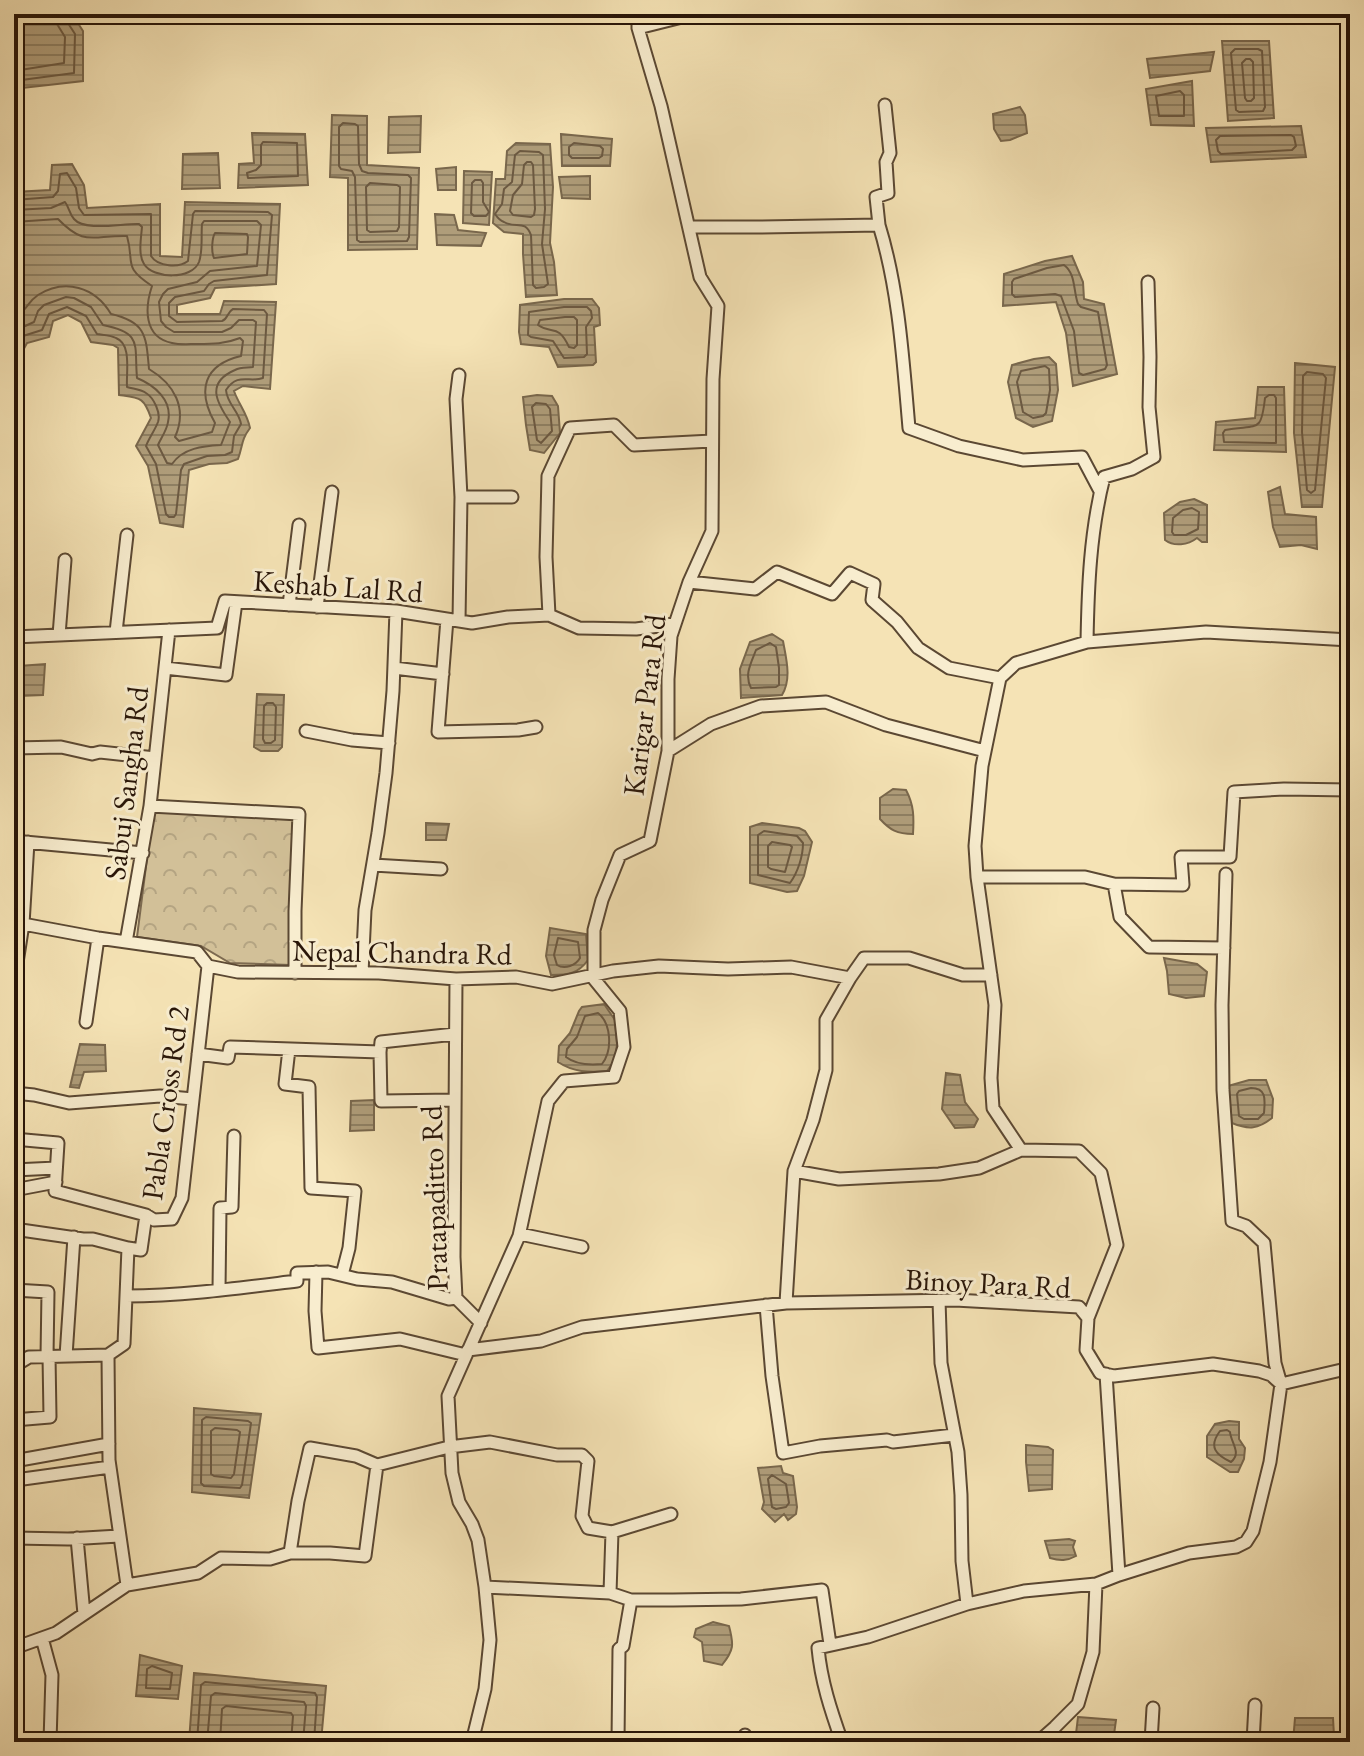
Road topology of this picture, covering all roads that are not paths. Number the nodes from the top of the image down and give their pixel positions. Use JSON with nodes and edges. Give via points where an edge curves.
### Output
{"nodes":[{"id":1,"x":638,"y":14,"type":"edge"},
{"id":2,"x":694,"y":14,"type":"edge"},
{"id":3,"x":638,"y":28,"type":"junction"},
{"id":4,"x":885,"y":105,"type":"dead end"},
{"id":5,"x":879,"y":225,"type":"junction"},
{"id":6,"x":689,"y":227,"type":"junction"},
{"id":7,"x":1148,"y":282,"type":"dead end"},
{"id":8,"x":459,"y":375,"type":"dead end"},
{"id":9,"x":712,"y":441,"type":"junction"},
{"id":10,"x":1100,"y":491,"type":"junction"},
{"id":11,"x":332,"y":492,"type":"dead end"},
{"id":12,"x":461,"y":497,"type":"junction"},
{"id":13,"x":512,"y":497,"type":"dead end"},
{"id":14,"x":299,"y":525,"type":"dead end"},
{"id":15,"x":127,"y":535,"type":"dead end"},
{"id":16,"x":65,"y":560,"type":"dead end"},
{"id":17,"x":689,"y":582,"type":"junction"},
{"id":18,"x":236,"y":602,"type":"junction"},
{"id":19,"x":289,"y":605,"type":"junction"},
{"id":20,"x":317,"y":607,"type":"junction"},
{"id":21,"x":396,"y":611,"type":"junction"},
{"id":22,"x":549,"y":615,"type":"junction"},
{"id":23,"x":453,"y":620,"type":"junction"},
{"id":24,"x":674,"y":624,"type":"junction"},
{"id":25,"x":169,"y":630,"type":"junction"},
{"id":26,"x":116,"y":632,"type":"junction"},
{"id":27,"x":59,"y":635,"type":"junction"},
{"id":28,"x":14,"y":637,"type":"edge"},
{"id":29,"x":1350,"y":640,"type":"edge"},
{"id":30,"x":1087,"y":642,"type":"junction"},
{"id":31,"x":165,"y":668,"type":"junction"},
{"id":32,"x":394,"y":668,"type":"junction"},
{"id":33,"x":443,"y":674,"type":"junction"},
{"id":34,"x":1000,"y":678,"type":"junction"},
{"id":35,"x":536,"y":727,"type":"dead end"},
{"id":36,"x":306,"y":731,"type":"dead end"},
{"id":37,"x":389,"y":743,"type":"junction"},
{"id":38,"x":14,"y":748,"type":"edge"},
{"id":39,"x":668,"y":751,"type":"junction"},
{"id":40,"x":985,"y":751,"type":"junction"},
{"id":41,"x":155,"y":758,"type":"junction"},
{"id":42,"x":1350,"y":790,"type":"edge"},
{"id":43,"x":150,"y":806,"type":"junction"},
{"id":44,"x":14,"y":841,"type":"edge"},
{"id":45,"x":28,"y":842,"type":"junction"},
{"id":46,"x":143,"y":853,"type":"junction"},
{"id":47,"x":373,"y":865,"type":"junction"},
{"id":48,"x":441,"y":869,"type":"dead end"},
{"id":49,"x":1226,"y":874,"type":"dead end"},
{"id":50,"x":977,"y":877,"type":"junction"},
{"id":51,"x":1114,"y":884,"type":"junction"},
{"id":52,"x":23,"y":924,"type":"junction"},
{"id":53,"x":98,"y":938,"type":"junction"},
{"id":54,"x":126,"y":942,"type":"junction"},
{"id":55,"x":1224,"y":948,"type":"junction"},
{"id":56,"x":208,"y":966,"type":"junction"},
{"id":57,"x":295,"y":973,"type":"junction"},
{"id":58,"x":362,"y":973,"type":"junction"},
{"id":59,"x":593,"y":975,"type":"junction"},
{"id":60,"x":991,"y":975,"type":"junction"},
{"id":61,"x":850,"y":978,"type":"junction"},
{"id":62,"x":456,"y":979,"type":"junction"},
{"id":63,"x":14,"y":982,"type":"edge"},
{"id":64,"x":86,"y":1022,"type":"dead end"},
{"id":65,"x":455,"y":1034,"type":"junction"},
{"id":66,"x":289,"y":1049,"type":"junction"},
{"id":67,"x":380,"y":1052,"type":"junction"},
{"id":68,"x":198,"y":1054,"type":"junction"},
{"id":69,"x":14,"y":1093,"type":"edge"},
{"id":70,"x":193,"y":1099,"type":"junction"},
{"id":71,"x":454,"y":1100,"type":"junction"},
{"id":72,"x":234,"y":1136,"type":"dead end"},
{"id":73,"x":14,"y":1139,"type":"edge"},
{"id":74,"x":1021,"y":1150,"type":"junction"},
{"id":75,"x":56,"y":1168,"type":"junction"},
{"id":76,"x":14,"y":1170,"type":"edge"},
{"id":77,"x":794,"y":1171,"type":"junction"},
{"id":78,"x":56,"y":1182,"type":"junction"},
{"id":79,"x":14,"y":1190,"type":"edge"},
{"id":80,"x":146,"y":1215,"type":"junction"},
{"id":81,"x":14,"y":1229,"type":"edge"},
{"id":82,"x":520,"y":1234,"type":"junction"},
{"id":83,"x":74,"y":1237,"type":"junction"},
{"id":84,"x":582,"y":1247,"type":"dead end"},
{"id":85,"x":128,"y":1248,"type":"junction"},
{"id":86,"x":316,"y":1272,"type":"junction"},
{"id":87,"x":342,"y":1275,"type":"junction"},
{"id":88,"x":14,"y":1290,"type":"edge"},
{"id":89,"x":219,"y":1290,"type":"junction"},
{"id":90,"x":126,"y":1296,"type":"junction"},
{"id":91,"x":456,"y":1298,"type":"junction"},
{"id":92,"x":939,"y":1300,"type":"junction"},
{"id":93,"x":786,"y":1303,"type":"junction"},
{"id":94,"x":766,"y":1305,"type":"junction"},
{"id":95,"x":1088,"y":1318,"type":"junction"},
{"id":96,"x":481,"y":1323,"type":"junction"},
{"id":97,"x":467,"y":1352,"type":"junction"},
{"id":98,"x":108,"y":1355,"type":"junction"},
{"id":99,"x":48,"y":1356,"type":"junction"},
{"id":100,"x":66,"y":1356,"type":"junction"},
{"id":101,"x":14,"y":1366,"type":"edge"},
{"id":102,"x":1350,"y":1368,"type":"edge"},
{"id":103,"x":1106,"y":1374,"type":"junction"},
{"id":104,"x":1281,"y":1384,"type":"junction"},
{"id":105,"x":14,"y":1420,"type":"edge"},
{"id":106,"x":954,"y":1435,"type":"junction"},
{"id":107,"x":109,"y":1444,"type":"junction"},
{"id":108,"x":449,"y":1447,"type":"junction"},
{"id":109,"x":14,"y":1461,"type":"edge"},
{"id":110,"x":377,"y":1465,"type":"junction"},
{"id":111,"x":110,"y":1467,"type":"junction"},
{"id":112,"x":23,"y":1479,"type":"dead end"},
{"id":113,"x":671,"y":1514,"type":"dead end"},
{"id":114,"x":612,"y":1532,"type":"junction"},
{"id":115,"x":119,"y":1536,"type":"junction"},
{"id":116,"x":14,"y":1538,"type":"edge"},
{"id":117,"x":77,"y":1538,"type":"junction"},
{"id":118,"x":290,"y":1553,"type":"junction"},
{"id":119,"x":1119,"y":1575,"type":"junction"},
{"id":120,"x":1096,"y":1584,"type":"junction"},
{"id":121,"x":127,"y":1585,"type":"junction"},
{"id":122,"x":485,"y":1587,"type":"junction"},
{"id":123,"x":610,"y":1593,"type":"junction"},
{"id":124,"x":631,"y":1600,"type":"junction"},
{"id":125,"x":967,"y":1604,"type":"junction"},
{"id":126,"x":84,"y":1614,"type":"junction"},
{"id":127,"x":42,"y":1638,"type":"junction"},
{"id":128,"x":830,"y":1644,"type":"junction"},
{"id":129,"x":14,"y":1648,"type":"edge"},
{"id":130,"x":1255,"y":1705,"type":"dead end"},
{"id":131,"x":1153,"y":1708,"type":"dead end"},
{"id":132,"x":50,"y":1742,"type":"edge"},
{"id":133,"x":472,"y":1742,"type":"edge"},
{"id":134,"x":618,"y":1742,"type":"edge"},
{"id":135,"x":842,"y":1742,"type":"edge"},
{"id":136,"x":1038,"y":1742,"type":"edge"},
{"id":137,"x":1151,"y":1742,"type":"edge"},
{"id":138,"x":1253,"y":1742,"type":"edge"}],
"edges":[{"from":1,"to":3,"type":"street","name":"Karigar Para Rd"},
{"from":2,"to":3,"type":"street"},
{"from":3,"to":6,"type":"street","name":"Karigar Para Rd"},
{"from":4,"to":5,"type":"street","via":[[888,193],[876,197]]},
{"from":5,"to":6,"type":"street"},
{"from":5,"to":10,"type":"street","via":[[899,327],[909,428],[1023,460],[1082,457]]},
{"from":6,"to":9,"type":"street","name":"Karigar Para Rd","via":[[700,277],[718,306]]},
{"from":7,"to":10,"type":"street","via":[[1154,457],[1104,477]]},
{"from":8,"to":12,"type":"street"},
{"from":9,"to":17,"type":"street","name":"Karigar Para Rd","via":[[712,531]]},
{"from":9,"to":22,"type":"street","via":[[634,445],[614,425],[570,428],[548,476]]},
{"from":10,"to":30,"type":"street","via":[[1088,576]]},
{"from":11,"to":20,"type":"street"},
{"from":12,"to":13,"type":"street"},
{"from":12,"to":23,"type":"street"},
{"from":14,"to":19,"type":"street"},
{"from":15,"to":26,"type":"street"},
{"from":16,"to":27,"type":"street"},
{"from":17,"to":24,"type":"street","name":"Karigar Para Rd"},
{"from":17,"to":34,"type":"street","via":[[755,589],[777,572],[832,594],[850,573],[874,584],[872,600],[918,648],[949,668]]},
{"from":18,"to":19,"type":"street","name":"Keshab Lal Rd"},
{"from":18,"to":25,"type":"street","name":"Keshab Lal Rd","via":[[225,601],[217,628]]},
{"from":18,"to":31,"type":"street","via":[[226,675]]},
{"from":19,"to":20,"type":"street","name":"Keshab Lal Rd"},
{"from":20,"to":21,"type":"street","name":"Keshab Lal Rd"},
{"from":21,"to":23,"type":"street","name":"Keshab Lal Rd"},
{"from":21,"to":32,"type":"street"},
{"from":22,"to":23,"type":"street","name":"Keshab Lal Rd"},
{"from":22,"to":24,"type":"street","name":"Keshab Lal Rd","via":[[579,628]]},
{"from":23,"to":33,"type":"street"},
{"from":24,"to":39,"type":"street","name":"Karigar Para Rd"},
{"from":25,"to":26,"type":"street","name":"Keshab Lal Rd"},
{"from":25,"to":31,"type":"street","name":"Sabuj Sangha Rd"},
{"from":26,"to":27,"type":"street","name":"Keshab Lal Rd"},
{"from":27,"to":28,"type":"street","name":"Keshab Lal Rd"},
{"from":29,"to":30,"type":"street","via":[[1206,632]]},
{"from":30,"to":34,"type":"street","via":[[1016,663]]},
{"from":31,"to":41,"type":"street","name":"Sabuj Sangha Rd"},
{"from":32,"to":33,"type":"street"},
{"from":32,"to":37,"type":"street"},
{"from":33,"to":35,"type":"street","via":[[438,732]]},
{"from":34,"to":40,"type":"street"},
{"from":36,"to":37,"type":"street"},
{"from":37,"to":47,"type":"street"},
{"from":38,"to":41,"type":"street","via":[[61,747]]},
{"from":39,"to":40,"type":"street","via":[[711,724],[761,706],[826,702],[886,725]]},
{"from":39,"to":59,"type":"street","name":"Karigar Para Rd","via":[[650,841],[620,855],[602,900],[594,930]]},
{"from":40,"to":50,"type":"street"},
{"from":41,"to":43,"type":"street","name":"Sabuj Sangha Rd"},
{"from":42,"to":51,"type":"street","via":[[1234,792],[1230,857],[1181,857],[1183,885]]},
{"from":43,"to":46,"type":"street","name":"Sabuj Sangha Rd"},
{"from":43,"to":57,"type":"street","via":[[299,814]]},
{"from":44,"to":45,"type":"street"},
{"from":45,"to":46,"type":"street"},
{"from":45,"to":52,"type":"street"},
{"from":46,"to":54,"type":"street","name":"Sabuj Sangha Rd"},
{"from":47,"to":48,"type":"street"},
{"from":47,"to":58,"type":"street"},
{"from":49,"to":55,"type":"street"},
{"from":50,"to":51,"type":"street","via":[[1085,877]]},
{"from":50,"to":60,"type":"street"},
{"from":51,"to":55,"type":"street","via":[[1120,917],[1149,947]]},
{"from":52,"to":53,"type":"street","name":"Pabla Cross Rd 2"},
{"from":52,"to":63,"type":"street"},
{"from":53,"to":54,"type":"street","name":"Pabla Cross Rd 2"},
{"from":53,"to":64,"type":"street"},
{"from":54,"to":56,"type":"street","name":"Pabla Cross Rd 2","via":[[197,952]]},
{"from":55,"to":104,"type":"street","via":[[1223,1090],[1232,1221],[1264,1243]]},
{"from":56,"to":57,"type":"street","name":"Nepal Chandra Rd"},
{"from":56,"to":68,"type":"street","name":"Pabla Cross Rd 2"},
{"from":57,"to":58,"type":"street","name":"Nepal Chandra Rd"},
{"from":58,"to":62,"type":"street","name":"Nepal Chandra Rd"},
{"from":59,"to":61,"type":"street","name":"Nepal Chandra Rd","via":[[659,966],[791,967]]},
{"from":59,"to":62,"type":"street","name":"Nepal Chandra Rd","via":[[552,984],[516,977]]},
{"from":59,"to":82,"type":"street","via":[[620,1011],[624,1047],[614,1077],[564,1081],[548,1101]]},
{"from":60,"to":61,"type":"street","via":[[963,975],[909,958],[864,958]]},
{"from":60,"to":74,"type":"street","via":[[993,1108]]},
{"from":61,"to":77,"type":"street","via":[[826,1020],[826,1070]]},
{"from":62,"to":65,"type":"street","name":"Pratapaditto Rd"},
{"from":65,"to":67,"type":"street","via":[[381,1042]]},
{"from":65,"to":71,"type":"street","name":"Pratapaditto Rd"},
{"from":66,"to":67,"type":"street"},
{"from":66,"to":68,"type":"street","via":[[230,1047],[228,1058]]},
{"from":66,"to":87,"type":"street","via":[[285,1084],[309,1087],[311,1188],[355,1191]]},
{"from":67,"to":71,"type":"street","via":[[381,1101]]},
{"from":68,"to":70,"type":"street","name":"Pabla Cross Rd 2"},
{"from":69,"to":70,"type":"street","via":[[69,1103],[160,1096]]},
{"from":70,"to":80,"type":"street","name":"Pabla Cross Rd 2","via":[[182,1198],[172,1219]]},
{"from":71,"to":91,"type":"street","name":"Pratapaditto Rd"},
{"from":72,"to":89,"type":"street","via":[[232,1207],[220,1208]]},
{"from":73,"to":75,"type":"street","via":[[58,1143]]},
{"from":74,"to":77,"type":"street","via":[[979,1168],[939,1174],[839,1179]]},
{"from":74,"to":95,"type":"street","via":[[1079,1151],[1101,1173],[1117,1245]]},
{"from":75,"to":76,"type":"street"},
{"from":75,"to":78,"type":"street"},
{"from":77,"to":93,"type":"street"},
{"from":78,"to":79,"type":"street"},
{"from":78,"to":80,"type":"street","via":[[55,1191]]},
{"from":80,"to":85,"type":"street","name":"Pabla Cross Rd 2","via":[[141,1250]]},
{"from":81,"to":83,"type":"street"},
{"from":82,"to":84,"type":"street"},
{"from":82,"to":96,"type":"street"},
{"from":83,"to":85,"type":"street"},
{"from":83,"to":100,"type":"street"},
{"from":85,"to":90,"type":"street"},
{"from":86,"to":87,"type":"street"},
{"from":86,"to":89,"type":"street","via":[[297,1273],[297,1281]]},
{"from":86,"to":97,"type":"street","via":[[318,1348],[400,1339]]},
{"from":87,"to":91,"type":"street"},
{"from":88,"to":99,"type":"street","via":[[48,1292]]},
{"from":89,"to":90,"type":"street"},
{"from":90,"to":98,"type":"street","via":[[124,1344]]},
{"from":91,"to":96,"type":"street","name":"Pratapaditto Rd"},
{"from":92,"to":93,"type":"street","name":"Binoy Para Rd"},
{"from":92,"to":95,"type":"street","name":"Binoy Para Rd","via":[[1079,1307]]},
{"from":92,"to":106,"type":"street","via":[[941,1363]]},
{"from":93,"to":94,"type":"street","name":"Binoy Para Rd"},
{"from":94,"to":97,"type":"street","name":"Binoy Para Rd","via":[[582,1327],[541,1341]]},
{"from":94,"to":106,"type":"street","via":[[783,1453]]},
{"from":95,"to":103,"type":"street","name":"Binoy Para Rd","via":[[1086,1350]]},
{"from":96,"to":97,"type":"street","name":"Pratapaditto Rd"},
{"from":97,"to":108,"type":"street","name":"Pratapaditto Rd","via":[[448,1396]]},
{"from":98,"to":100,"type":"street"},
{"from":98,"to":107,"type":"street"},
{"from":99,"to":100,"type":"street"},
{"from":99,"to":101,"type":"street","via":[[29,1357]]},
{"from":99,"to":105,"type":"street","via":[[50,1417]]},
{"from":102,"to":104,"type":"street"},
{"from":103,"to":104,"type":"street","via":[[1213,1364],[1259,1371]]},
{"from":103,"to":119,"type":"street"},
{"from":104,"to":119,"type":"street","via":[[1270,1462],[1246,1542]]},
{"from":106,"to":125,"type":"street"},
{"from":107,"to":109,"type":"street"},
{"from":107,"to":111,"type":"street"},
{"from":108,"to":110,"type":"street"},
{"from":108,"to":114,"type":"street","via":[[490,1442],[582,1455],[588,1461],[582,1516],[588,1528]]},
{"from":108,"to":122,"type":"street","name":"Pratapaditto Rd","via":[[455,1491],[478,1540]]},
{"from":110,"to":118,"type":"street","via":[[365,1556]]},
{"from":110,"to":118,"type":"street","via":[[310,1448]]},
{"from":111,"to":112,"type":"street"},
{"from":111,"to":115,"type":"street"},
{"from":113,"to":114,"type":"street"},
{"from":114,"to":123,"type":"street"},
{"from":115,"to":117,"type":"street"},
{"from":115,"to":121,"type":"street"},
{"from":116,"to":117,"type":"street"},
{"from":117,"to":126,"type":"street"},
{"from":118,"to":121,"type":"street","via":[[270,1559],[221,1558],[198,1573]]},
{"from":119,"to":120,"type":"street"},
{"from":120,"to":125,"type":"street","via":[[1024,1591]]},
{"from":120,"to":136,"type":"street","via":[[1093,1652],[1078,1704]]},
{"from":121,"to":126,"type":"street"},
{"from":122,"to":123,"type":"street"},
{"from":122,"to":133,"type":"street","name":"Pratapaditto Rd","via":[[490,1640]]},
{"from":123,"to":124,"type":"street"},
{"from":124,"to":128,"type":"street","via":[[741,1599],[822,1590]]},
{"from":124,"to":134,"type":"street","via":[[619,1649]]},
{"from":125,"to":128,"type":"street"},
{"from":126,"to":127,"type":"street"},
{"from":127,"to":129,"type":"street"},
{"from":127,"to":132,"type":"street","via":[[52,1675]]},
{"from":128,"to":135,"type":"street","via":[[818,1648],[819,1663]]},
{"from":130,"to":138,"type":"street"},
{"from":131,"to":137,"type":"street"}]}
